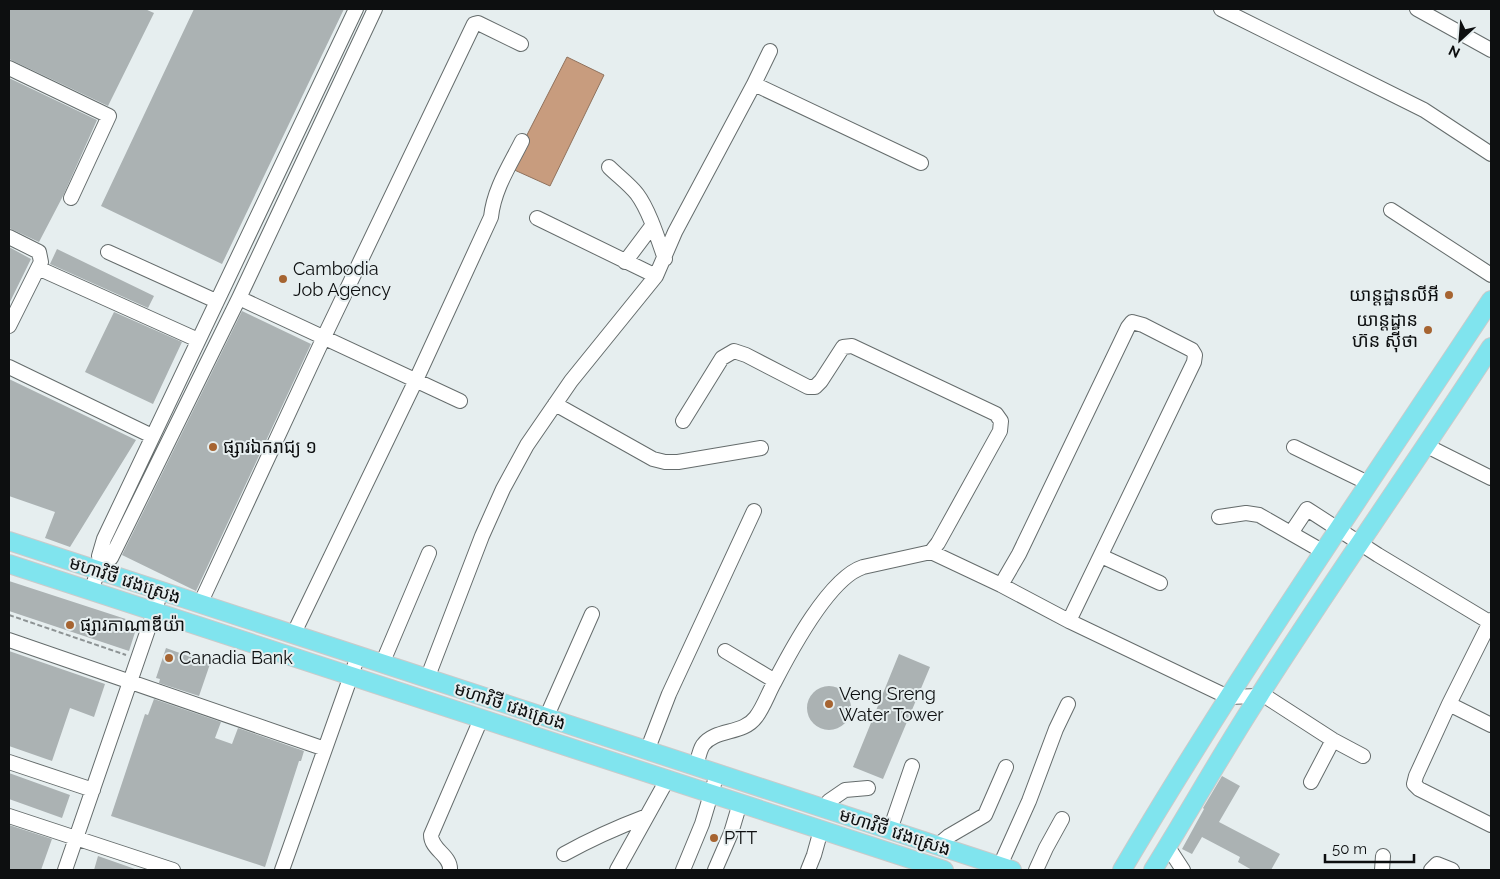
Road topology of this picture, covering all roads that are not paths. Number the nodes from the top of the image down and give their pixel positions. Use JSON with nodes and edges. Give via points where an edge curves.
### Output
{"nodes":[{"id":1,"x":356,"y":9,"type":"edge"},
{"id":2,"x":375,"y":9,"type":"edge"},
{"id":3,"x":1221,"y":9,"type":"edge"},
{"id":4,"x":1417,"y":9,"type":"edge"},
{"id":5,"x":521,"y":44,"type":"dead end"},
{"id":6,"x":1491,"y":50,"type":"edge"},
{"id":7,"x":770,"y":51,"type":"dead end"},
{"id":8,"x":9,"y":68,"type":"edge"},
{"id":9,"x":754,"y":84,"type":"junction"},
{"id":10,"x":522,"y":141,"type":"dead end"},
{"id":11,"x":1491,"y":154,"type":"edge"},
{"id":12,"x":921,"y":163,"type":"dead end"},
{"id":13,"x":609,"y":167,"type":"dead end"},
{"id":14,"x":71,"y":198,"type":"dead end"},
{"id":15,"x":1391,"y":210,"type":"dead end"},
{"id":16,"x":536,"y":218,"type":"dead end"},
{"id":17,"x":652,"y":226,"type":"junction"},
{"id":18,"x":9,"y":238,"type":"edge"},
{"id":19,"x":108,"y":252,"type":"dead end"},
{"id":20,"x":664,"y":258,"type":"junction"},
{"id":21,"x":625,"y":262,"type":"junction"},
{"id":22,"x":38,"y":268,"type":"junction"},
{"id":23,"x":1491,"y":275,"type":"edge"},
{"id":24,"x":656,"y":276,"type":"junction"},
{"id":25,"x":239,"y":298,"type":"junction"},
{"id":26,"x":1491,"y":300,"type":"edge"},
{"id":27,"x":216,"y":301,"type":"junction"},
{"id":28,"x":9,"y":326,"type":"edge"},
{"id":29,"x":324,"y":337,"type":"junction"},
{"id":30,"x":198,"y":340,"type":"junction"},
{"id":31,"x":1491,"y":347,"type":"edge"},
{"id":32,"x":9,"y":367,"type":"edge"},
{"id":33,"x":416,"y":380,"type":"junction"},
{"id":34,"x":460,"y":401,"type":"dead end"},
{"id":35,"x":555,"y":404,"type":"junction"},
{"id":36,"x":684,"y":421,"type":"dead end"},
{"id":37,"x":152,"y":436,"type":"junction"},
{"id":38,"x":1427,"y":446,"type":"junction"},
{"id":39,"x":1294,"y":447,"type":"dead end"},
{"id":40,"x":761,"y":448,"type":"dead end"},
{"id":41,"x":1491,"y":478,"type":"edge"},
{"id":42,"x":1368,"y":483,"type":"junction"},
{"id":43,"x":754,"y":511,"type":"dead end"},
{"id":44,"x":1219,"y":517,"type":"dead end"},
{"id":45,"x":1338,"y":528,"type":"junction"},
{"id":46,"x":1291,"y":533,"type":"junction"},
{"id":47,"x":9,"y":541,"type":"edge"},
{"id":48,"x":1359,"y":543,"type":"junction"},
{"id":49,"x":1322,"y":551,"type":"junction"},
{"id":50,"x":932,"y":552,"type":"junction"},
{"id":51,"x":428,"y":553,"type":"dead end"},
{"id":52,"x":1101,"y":556,"type":"junction"},
{"id":53,"x":9,"y":564,"type":"edge"},
{"id":54,"x":101,"y":566,"type":"junction"},
{"id":55,"x":1160,"y":583,"type":"dead end"},
{"id":56,"x":1001,"y":586,"type":"junction"},
{"id":57,"x":91,"y":591,"type":"junction"},
{"id":58,"x":161,"y":592,"type":"junction"},
{"id":59,"x":200,"y":604,"type":"junction"},
{"id":60,"x":154,"y":612,"type":"junction"},
{"id":61,"x":592,"y":614,"type":"dead end"},
{"id":62,"x":1068,"y":621,"type":"junction"},
{"id":63,"x":1491,"y":622,"type":"edge"},
{"id":64,"x":293,"y":635,"type":"junction"},
{"id":65,"x":9,"y":640,"type":"edge"},
{"id":66,"x":724,"y":651,"type":"dead end"},
{"id":67,"x":358,"y":656,"type":"junction"},
{"id":68,"x":382,"y":664,"type":"junction"},
{"id":69,"x":351,"y":676,"type":"junction"},
{"id":70,"x":427,"y":679,"type":"junction"},
{"id":71,"x":775,"y":681,"type":"junction"},
{"id":72,"x":130,"y":682,"type":"junction"},
{"id":73,"x":1258,"y":696,"type":"junction"},
{"id":74,"x":1228,"y":697,"type":"junction"},
{"id":75,"x":1068,"y":704,"type":"dead end"},
{"id":76,"x":1449,"y":704,"type":"junction"},
{"id":77,"x":546,"y":718,"type":"junction"},
{"id":78,"x":481,"y":719,"type":"junction"},
{"id":79,"x":1491,"y":725,"type":"edge"},
{"id":80,"x":1333,"y":740,"type":"junction"},
{"id":81,"x":325,"y":749,"type":"junction"},
{"id":82,"x":647,"y":751,"type":"junction"},
{"id":83,"x":1362,"y":756,"type":"dead end"},
{"id":84,"x":9,"y":762,"type":"edge"},
{"id":85,"x":912,"y":766,"type":"dead end"},
{"id":86,"x":696,"y":767,"type":"junction"},
{"id":87,"x":1006,"y":767,"type":"dead end"},
{"id":88,"x":717,"y":774,"type":"junction"},
{"id":89,"x":667,"y":780,"type":"junction"},
{"id":90,"x":1311,"y":782,"type":"dead end"},
{"id":91,"x":868,"y":788,"type":"dead end"},
{"id":92,"x":93,"y":790,"type":"junction"},
{"id":93,"x":711,"y":794,"type":"junction"},
{"id":94,"x":740,"y":804,"type":"junction"},
{"id":95,"x":827,"y":810,"type":"junction"},
{"id":96,"x":9,"y":816,"type":"edge"},
{"id":97,"x":647,"y":816,"type":"junction"},
{"id":98,"x":1062,"y":819,"type":"dead end"},
{"id":99,"x":1491,"y":825,"type":"edge"},
{"id":100,"x":821,"y":830,"type":"junction"},
{"id":101,"x":890,"y":830,"type":"junction"},
{"id":102,"x":76,"y":837,"type":"junction"},
{"id":103,"x":937,"y":846,"type":"junction"},
{"id":104,"x":1168,"y":847,"type":"junction"},
{"id":105,"x":564,"y":854,"type":"dead end"},
{"id":106,"x":1383,"y":856,"type":"dead end"},
{"id":107,"x":1003,"y":869,"type":"edge"},
{"id":108,"x":65,"y":870,"type":"edge"},
{"id":109,"x":173,"y":870,"type":"edge"},
{"id":110,"x":282,"y":870,"type":"edge"},
{"id":111,"x":450,"y":870,"type":"edge"},
{"id":112,"x":617,"y":870,"type":"edge"},
{"id":113,"x":683,"y":870,"type":"edge"},
{"id":114,"x":715,"y":870,"type":"edge"},
{"id":115,"x":808,"y":870,"type":"edge"},
{"id":116,"x":944,"y":870,"type":"edge"},
{"id":117,"x":1036,"y":870,"type":"edge"},
{"id":118,"x":1122,"y":870,"type":"edge"},
{"id":119,"x":1154,"y":870,"type":"edge"},
{"id":120,"x":1183,"y":870,"type":"edge"},
{"id":121,"x":1382,"y":870,"type":"edge"},
{"id":122,"x":1431,"y":870,"type":"edge"},
{"id":123,"x":1452,"y":870,"type":"edge"}],
"edges":[{"from":1,"to":27,"type":"street"},
{"from":2,"to":25,"type":"street"},
{"from":3,"to":11,"type":"street","via":[[1424,110]]},
{"from":4,"to":6,"type":"street"},
{"from":5,"to":29,"type":"street","via":[[474,24]]},
{"from":7,"to":9,"type":"street"},
{"from":8,"to":14,"type":"street","via":[[109,116]]},
{"from":9,"to":12,"type":"street"},
{"from":9,"to":20,"type":"street"},
{"from":10,"to":33,"type":"street","via":[[499,186],[491,217]]},
{"from":13,"to":17,"type":"street","via":[[638,196]]},
{"from":15,"to":23,"type":"street"},
{"from":16,"to":21,"type":"street"},
{"from":17,"to":20,"type":"street"},
{"from":17,"to":21,"type":"street"},
{"from":18,"to":22,"type":"street","via":[[39,252],[41,262]]},
{"from":19,"to":27,"type":"street"},
{"from":20,"to":24,"type":"street"},
{"from":21,"to":24,"type":"street"},
{"from":22,"to":28,"type":"street"},
{"from":22,"to":30,"type":"street"},
{"from":24,"to":35,"type":"street"},
{"from":25,"to":29,"type":"street"},
{"from":25,"to":54,"type":"street","via":[[111,558]]},
{"from":26,"to":42,"type":"main road"},
{"from":27,"to":30,"type":"street"},
{"from":29,"to":33,"type":"street"},
{"from":29,"to":59,"type":"street"},
{"from":30,"to":37,"type":"street"},
{"from":31,"to":38,"type":"main road"},
{"from":32,"to":37,"type":"street"},
{"from":33,"to":34,"type":"street"},
{"from":33,"to":64,"type":"street"},
{"from":35,"to":40,"type":"street","via":[[665,462]]},
{"from":35,"to":70,"type":"street","via":[[503,488]]},
{"from":36,"to":50,"type":"street","via":[[722,358],[734,351],[808,387],[815,387],[843,347],[852,346],[996,414],[1001,421],[1000,431]]},
{"from":37,"to":54,"type":"street","via":[[104,539],[99,556]]},
{"from":38,"to":41,"type":"street"},
{"from":38,"to":48,"type":"main road"},
{"from":39,"to":42,"type":"street"},
{"from":42,"to":45,"type":"main road"},
{"from":43,"to":82,"type":"street","via":[[669,694]]},
{"from":44,"to":46,"type":"street","via":[[1246,513],[1259,515]]},
{"from":45,"to":46,"type":"street","via":[[1307,509]]},
{"from":45,"to":48,"type":"street"},
{"from":45,"to":49,"type":"main road"},
{"from":46,"to":49,"type":"street"},
{"from":47,"to":54,"type":"main road","name":"មហាវិថី វេងស្រេង"},
{"from":48,"to":63,"type":"street"},
{"from":48,"to":73,"type":"main road"},
{"from":49,"to":74,"type":"main road"},
{"from":50,"to":56,"type":"street"},
{"from":50,"to":71,"type":"street","via":[[863,567],[847,575],[818,609]]},
{"from":51,"to":68,"type":"street"},
{"from":52,"to":55,"type":"street"},
{"from":52,"to":56,"type":"street","via":[[1196,355],[1181,344],[1132,322]]},
{"from":52,"to":62,"type":"street"},
{"from":53,"to":57,"type":"main road","name":"មហាវិថី វេងស្រេង"},
{"from":54,"to":57,"type":"street"},
{"from":54,"to":58,"type":"main road","name":"មហាវិថី វេងស្រេង"},
{"from":56,"to":62,"type":"street"},
{"from":57,"to":60,"type":"main road","name":"មហាវិថី វេងស្រេង"},
{"from":58,"to":59,"type":"main road","name":"មហាវិថី វេងស្រេង"},
{"from":58,"to":60,"type":"street"},
{"from":59,"to":64,"type":"main road","name":"មហាវិថី វេងស្រេង"},
{"from":60,"to":69,"type":"main road","name":"មហាវិថី វេងស្រេង"},
{"from":60,"to":72,"type":"street"},
{"from":61,"to":77,"type":"street"},
{"from":62,"to":74,"type":"street"},
{"from":63,"to":76,"type":"street"},
{"from":64,"to":67,"type":"main road","name":"មហាវិថី វេងស្រេង"},
{"from":65,"to":72,"type":"street"},
{"from":66,"to":71,"type":"street"},
{"from":67,"to":68,"type":"main road","name":"មហាវិថី វេងស្រេង"},
{"from":67,"to":69,"type":"street"},
{"from":68,"to":70,"type":"main road","name":"មហាវិថី វេងស្រេង"},
{"from":69,"to":78,"type":"main road","name":"មហាវិថី វេងស្រេង"},
{"from":69,"to":81,"type":"street"},
{"from":70,"to":77,"type":"main road","name":"មហាវិថី វេងស្រេង"},
{"from":71,"to":86,"type":"street","via":[[748,726],[708,740],[702,746]]},
{"from":72,"to":81,"type":"street"},
{"from":72,"to":92,"type":"street"},
{"from":73,"to":74,"type":"street"},
{"from":73,"to":80,"type":"street","via":[[1268,698]]},
{"from":73,"to":104,"type":"main road"},
{"from":74,"to":118,"type":"main road"},
{"from":75,"to":107,"type":"street"},
{"from":76,"to":79,"type":"street"},
{"from":76,"to":99,"type":"street","via":[[1414,784]]},
{"from":77,"to":82,"type":"main road","name":"មហាវិថី វេងស្រេង"},
{"from":78,"to":89,"type":"main road","name":"មហាវិថី វេងស្រេង"},
{"from":78,"to":111,"type":"street","via":[[431,835],[434,846],[448,860]]},
{"from":80,"to":83,"type":"street"},
{"from":80,"to":90,"type":"street"},
{"from":81,"to":110,"type":"street"},
{"from":82,"to":86,"type":"main road","name":"មហាវិថី វេងស្រេង"},
{"from":84,"to":92,"type":"street"},
{"from":85,"to":101,"type":"street"},
{"from":86,"to":88,"type":"main road","name":"មហាវិថី វេងស្រេង"},
{"from":87,"to":103,"type":"street","via":[[985,816]]},
{"from":88,"to":93,"type":"street"},
{"from":88,"to":95,"type":"main road","name":"មហាវិថី វេងស្រេង"},
{"from":89,"to":93,"type":"main road","name":"មហាវិថី វេងស្រេង"},
{"from":89,"to":97,"type":"street"},
{"from":91,"to":95,"type":"street","via":[[845,790],[829,801]]},
{"from":92,"to":102,"type":"street"},
{"from":93,"to":94,"type":"main road","name":"មហាវិថី វេងស្រេង"},
{"from":93,"to":113,"type":"street"},
{"from":94,"to":100,"type":"main road","name":"មហាវិថី វេងស្រេង"},
{"from":94,"to":114,"type":"street"},
{"from":95,"to":101,"type":"main road","name":"មហាវិថី វេងស្រេង"},
{"from":96,"to":102,"type":"street"},
{"from":97,"to":105,"type":"street","via":[[592,838]]},
{"from":97,"to":112,"type":"street"},
{"from":98,"to":117,"type":"street"},
{"from":100,"to":115,"type":"street"},
{"from":100,"to":116,"type":"main road","name":"មហាវិថី វេងស្រេង"},
{"from":101,"to":103,"type":"main road","name":"មហាវិថី វេងស្រេង"},
{"from":102,"to":108,"type":"street"},
{"from":102,"to":109,"type":"street"},
{"from":103,"to":107,"type":"main road","name":"មហាវិថី វេងស្រេង"},
{"from":104,"to":119,"type":"main road"},
{"from":104,"to":120,"type":"street"},
{"from":106,"to":121,"type":"street"},
{"from":122,"to":123,"type":"street","via":[[1437,864]]}]}
